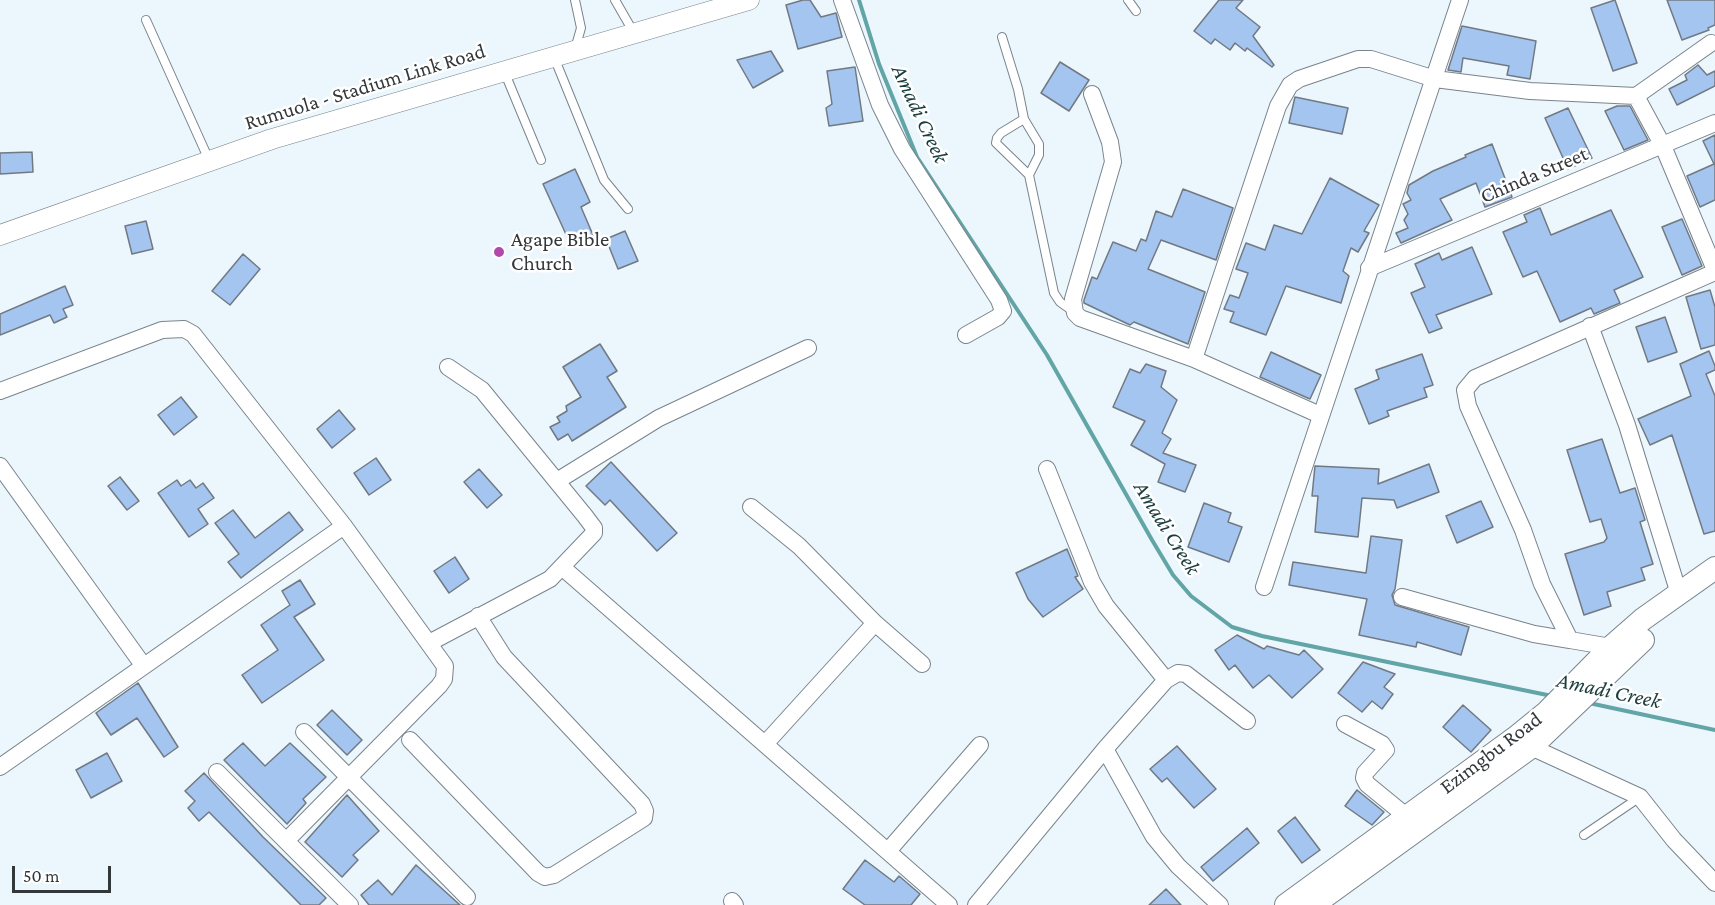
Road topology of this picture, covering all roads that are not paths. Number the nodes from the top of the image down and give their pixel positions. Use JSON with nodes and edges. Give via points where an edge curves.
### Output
{"nodes":[{"id":1,"x":575,"y":0,"type":"edge"},
{"id":2,"x":615,"y":0,"type":"edge"},
{"id":3,"x":749,"y":0,"type":"edge"},
{"id":4,"x":843,"y":0,"type":"edge"},
{"id":5,"x":1128,"y":0,"type":"edge"},
{"id":6,"x":1460,"y":0,"type":"edge"},
{"id":7,"x":1136,"y":11,"type":"dead end"},
{"id":8,"x":146,"y":20,"type":"dead end"},
{"id":9,"x":634,"y":33,"type":"junction"},
{"id":10,"x":1002,"y":37,"type":"dead end"},
{"id":11,"x":1711,"y":43,"type":"dead end"},
{"id":12,"x":575,"y":50,"type":"junction"},
{"id":13,"x":554,"y":56,"type":"junction"},
{"id":14,"x":504,"y":71,"type":"junction"},
{"id":15,"x":1435,"y":79,"type":"junction"},
{"id":16,"x":1092,"y":94,"type":"dead end"},
{"id":17,"x":1636,"y":96,"type":"junction"},
{"id":18,"x":1023,"y":119,"type":"junction"},
{"id":19,"x":1715,"y":123,"type":"edge"},
{"id":20,"x":1663,"y":146,"type":"junction"},
{"id":21,"x":209,"y":160,"type":"junction"},
{"id":22,"x":541,"y":160,"type":"dead end"},
{"id":23,"x":1029,"y":175,"type":"junction"},
{"id":24,"x":628,"y":209,"type":"dead end"},
{"id":25,"x":0,"y":235,"type":"edge"},
{"id":26,"x":1369,"y":268,"type":"junction"},
{"id":27,"x":1715,"y":271,"type":"edge"},
{"id":28,"x":1076,"y":313,"type":"junction"},
{"id":29,"x":1590,"y":326,"type":"junction"},
{"id":30,"x":966,"y":335,"type":"dead end"},
{"id":31,"x":808,"y":348,"type":"dead end"},
{"id":32,"x":1194,"y":359,"type":"junction"},
{"id":33,"x":448,"y":367,"type":"dead end"},
{"id":34,"x":0,"y":391,"type":"edge"},
{"id":35,"x":1320,"y":415,"type":"junction"},
{"id":36,"x":0,"y":466,"type":"edge"},
{"id":37,"x":1047,"y":470,"type":"dead end"},
{"id":38,"x":557,"y":481,"type":"junction"},
{"id":39,"x":751,"y":507,"type":"dead end"},
{"id":40,"x":344,"y":526,"type":"junction"},
{"id":41,"x":563,"y":568,"type":"junction"},
{"id":42,"x":1715,"y":568,"type":"edge"},
{"id":43,"x":1264,"y":587,"type":"dead end"},
{"id":44,"x":1715,"y":588,"type":"edge"},
{"id":45,"x":1679,"y":594,"type":"junction"},
{"id":46,"x":1402,"y":597,"type":"dead end"},
{"id":47,"x":478,"y":616,"type":"junction"},
{"id":48,"x":875,"y":623,"type":"junction"},
{"id":49,"x":1570,"y":640,"type":"junction"},
{"id":50,"x":429,"y":643,"type":"junction"},
{"id":51,"x":1611,"y":647,"type":"junction"},
{"id":52,"x":922,"y":664,"type":"dead end"},
{"id":53,"x":143,"y":665,"type":"junction"},
{"id":54,"x":1591,"y":677,"type":"junction"},
{"id":55,"x":1166,"y":680,"type":"junction"},
{"id":56,"x":1555,"y":715,"type":"junction"},
{"id":57,"x":1246,"y":721,"type":"dead end"},
{"id":58,"x":1345,"y":724,"type":"dead end"},
{"id":59,"x":304,"y":732,"type":"dead end"},
{"id":60,"x":410,"y":740,"type":"dead end"},
{"id":61,"x":765,"y":744,"type":"junction"},
{"id":62,"x":980,"y":745,"type":"dead end"},
{"id":63,"x":1531,"y":747,"type":"junction"},
{"id":64,"x":1105,"y":749,"type":"junction"},
{"id":65,"x":0,"y":767,"type":"edge"},
{"id":66,"x":216,"y":772,"type":"dead end"},
{"id":67,"x":348,"y":778,"type":"junction"},
{"id":68,"x":1640,"y":797,"type":"junction"},
{"id":69,"x":1406,"y":816,"type":"junction"},
{"id":70,"x":1584,"y":835,"type":"dead end"},
{"id":71,"x":286,"y":841,"type":"junction"},
{"id":72,"x":888,"y":851,"type":"junction"},
{"id":73,"x":1715,"y":883,"type":"edge"},
{"id":74,"x":466,"y":897,"type":"dead end"},
{"id":75,"x":347,"y":904,"type":"edge"},
{"id":76,"x":949,"y":905,"type":"edge"},
{"id":77,"x":976,"y":905,"type":"edge"},
{"id":78,"x":1220,"y":905,"type":"edge"},
{"id":79,"x":1286,"y":905,"type":"edge"},
{"id":80,"x":1313,"y":905,"type":"edge"}],
"edges":[{"from":1,"to":12,"type":"lane","via":[[581,28]]},
{"from":2,"to":9,"type":"lane"},
{"from":3,"to":9,"type":"street","name":"Rumuola - Stadium Link Road"},
{"from":4,"to":30,"type":"street","via":[[880,105],[902,149],[1003,310],[998,317]]},
{"from":5,"to":7,"type":"lane"},
{"from":6,"to":15,"type":"street"},
{"from":8,"to":21,"type":"lane"},
{"from":9,"to":12,"type":"street","name":"Rumuola - Stadium Link Road"},
{"from":10,"to":18,"type":"lane"},
{"from":11,"to":17,"type":"street"},
{"from":12,"to":13,"type":"street","name":"Rumuola - Stadium Link Road"},
{"from":13,"to":14,"type":"street","name":"Rumuola - Stadium Link Road"},
{"from":13,"to":24,"type":"lane","via":[[604,180]]},
{"from":14,"to":21,"type":"street","name":"Rumuola - Stadium Link Road"},
{"from":14,"to":22,"type":"lane"},
{"from":15,"to":17,"type":"street","via":[[1530,91]]},
{"from":15,"to":26,"type":"street"},
{"from":15,"to":32,"type":"street","via":[[1371,59],[1358,59],[1290,85],[1278,106]]},
{"from":16,"to":28,"type":"street","via":[[1110,142],[1113,162],[1074,293],[1072,307]]},
{"from":17,"to":20,"type":"street"},
{"from":18,"to":23,"type":"lane","via":[[1040,149]]},
{"from":18,"to":23,"type":"lane","via":[[997,138],[996,143]]},
{"from":19,"to":20,"type":"street","name":"Chinda Street"},
{"from":20,"to":26,"type":"street","name":"Chinda Street"},
{"from":20,"to":27,"type":"street"},
{"from":21,"to":25,"type":"street","name":"Rumuola - Stadium Link Road"},
{"from":23,"to":28,"type":"lane","via":[[1054,293]]},
{"from":26,"to":35,"type":"street"},
{"from":27,"to":29,"type":"street"},
{"from":28,"to":32,"type":"street","via":[[1080,318]]},
{"from":29,"to":45,"type":"street","via":[[1627,425]]},
{"from":29,"to":49,"type":"street","via":[[1475,378],[1466,390],[1468,406],[1523,530],[1542,584]]},
{"from":31,"to":38,"type":"street","via":[[659,418]]},
{"from":32,"to":35,"type":"street"},
{"from":33,"to":38,"type":"street","via":[[482,390]]},
{"from":34,"to":40,"type":"street","via":[[162,330],[184,329],[193,334]]},
{"from":35,"to":43,"type":"street"},
{"from":36,"to":53,"type":"street"},
{"from":37,"to":55,"type":"street","via":[[1092,582],[1106,606]]},
{"from":38,"to":41,"type":"street","via":[[594,528],[589,541]]},
{"from":39,"to":48,"type":"street","via":[[799,546]]},
{"from":40,"to":50,"type":"street"},
{"from":40,"to":53,"type":"street"},
{"from":41,"to":47,"type":"street","via":[[550,579]]},
{"from":41,"to":61,"type":"street"},
{"from":42,"to":45,"type":"main road","name":"Ezimgbu Road"},
{"from":44,"to":54,"type":"main road","name":"Ezimgbu Road"},
{"from":45,"to":51,"type":"main road","name":"Ezimgbu Road"},
{"from":46,"to":49,"type":"street","via":[[1534,634]]},
{"from":47,"to":50,"type":"street"},
{"from":47,"to":60,"type":"street","via":[[504,657],[642,804],[644,818],[545,877]]},
{"from":48,"to":52,"type":"street"},
{"from":48,"to":61,"type":"street"},
{"from":49,"to":51,"type":"street"},
{"from":50,"to":67,"type":"street","via":[[445,666],[444,679]]},
{"from":51,"to":54,"type":"main road","name":"Ezimgbu Road"},
{"from":53,"to":65,"type":"street"},
{"from":54,"to":56,"type":"main road","name":"Ezimgbu Road"},
{"from":55,"to":57,"type":"street","via":[[1178,673],[1186,674]]},
{"from":55,"to":64,"type":"street"},
{"from":56,"to":63,"type":"main road","name":"Ezimgbu Road"},
{"from":56,"to":69,"type":"main road","name":"Ezimgbu Road","via":[[1515,738]]},
{"from":58,"to":69,"type":"street","via":[[1386,750],[1364,778]]},
{"from":59,"to":67,"type":"street"},
{"from":61,"to":72,"type":"street"},
{"from":62,"to":72,"type":"street"},
{"from":63,"to":68,"type":"street"},
{"from":63,"to":80,"type":"main road","name":"Ezimgbu Road"},
{"from":64,"to":77,"type":"street"},
{"from":64,"to":78,"type":"street","via":[[1154,837]]},
{"from":66,"to":71,"type":"street"},
{"from":67,"to":71,"type":"street"},
{"from":67,"to":74,"type":"street"},
{"from":68,"to":70,"type":"lane"},
{"from":68,"to":73,"type":"street"},
{"from":69,"to":79,"type":"main road","name":"Ezimgbu Road"},
{"from":71,"to":75,"type":"street"},
{"from":72,"to":76,"type":"street"}]}
